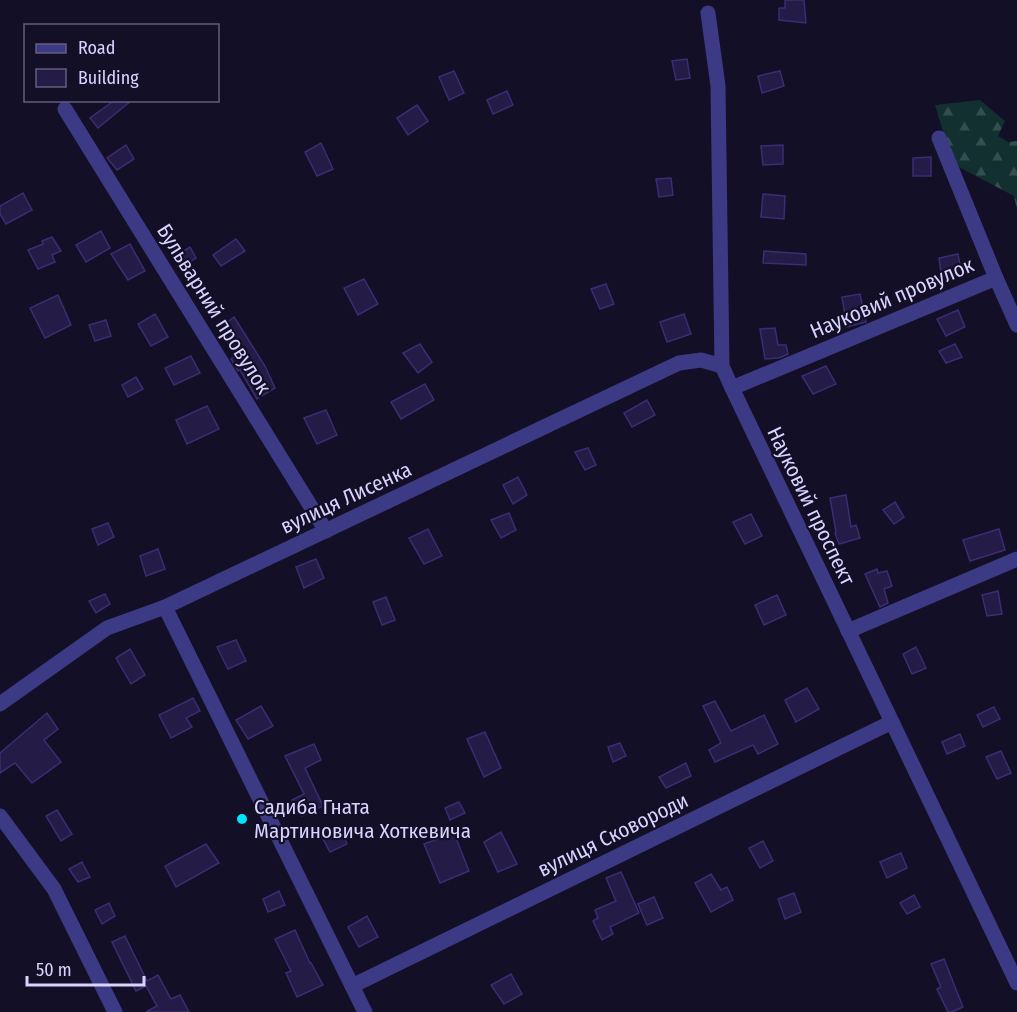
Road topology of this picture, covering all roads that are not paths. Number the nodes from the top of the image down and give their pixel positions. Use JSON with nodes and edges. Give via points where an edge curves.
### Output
{"nodes":[{"id":1,"x":708,"y":13,"type":"dead end"},
{"id":2,"x":65,"y":109,"type":"dead end"},
{"id":3,"x":939,"y":138,"type":"dead end"},
{"id":4,"x":996,"y":278,"type":"junction"},
{"id":5,"x":1017,"y":325,"type":"edge"},
{"id":6,"x":722,"y":366,"type":"junction"},
{"id":7,"x":732,"y":388,"type":"junction"},
{"id":8,"x":327,"y":531,"type":"junction"},
{"id":9,"x":1017,"y":560,"type":"edge"},
{"id":10,"x":165,"y":607,"type":"junction"},
{"id":11,"x":848,"y":631,"type":"junction"},
{"id":12,"x":0,"y":704,"type":"edge"},
{"id":13,"x":892,"y":722,"type":"junction"},
{"id":14,"x":0,"y":816,"type":"edge"},
{"id":15,"x":1017,"y":983,"type":"edge"},
{"id":16,"x":352,"y":986,"type":"junction"},
{"id":17,"x":111,"y":1011,"type":"edge"},
{"id":18,"x":365,"y":1012,"type":"edge"}],
"edges":[{"from":1,"to":6,"type":"street","name":"Науковий проспект","via":[[718,86]]},
{"from":2,"to":8,"type":"street","name":"Бульварний провулок"},
{"from":3,"to":4,"type":"street","name":"Науковий провулок"},
{"from":4,"to":5,"type":"street"},
{"from":4,"to":7,"type":"street","name":"Науковий провулок"},
{"from":6,"to":7,"type":"street","name":"Науковий проспект"},
{"from":6,"to":8,"type":"street","name":"вулиця Лисенка","via":[[701,360],[679,363]]},
{"from":7,"to":11,"type":"street","name":"Науковий проспект"},
{"from":8,"to":10,"type":"street","name":"вулиця Лисенка"},
{"from":9,"to":11,"type":"street"},
{"from":10,"to":12,"type":"street","name":"вулиця Лисенка","via":[[107,628]]},
{"from":10,"to":16,"type":"street"},
{"from":11,"to":13,"type":"street","name":"Науковий проспект"},
{"from":13,"to":15,"type":"street","name":"Науковий проспект"},
{"from":13,"to":16,"type":"street","name":"вулиця Сковороди"},
{"from":14,"to":17,"type":"street","via":[[54,889]]},
{"from":16,"to":18,"type":"street"}]}
